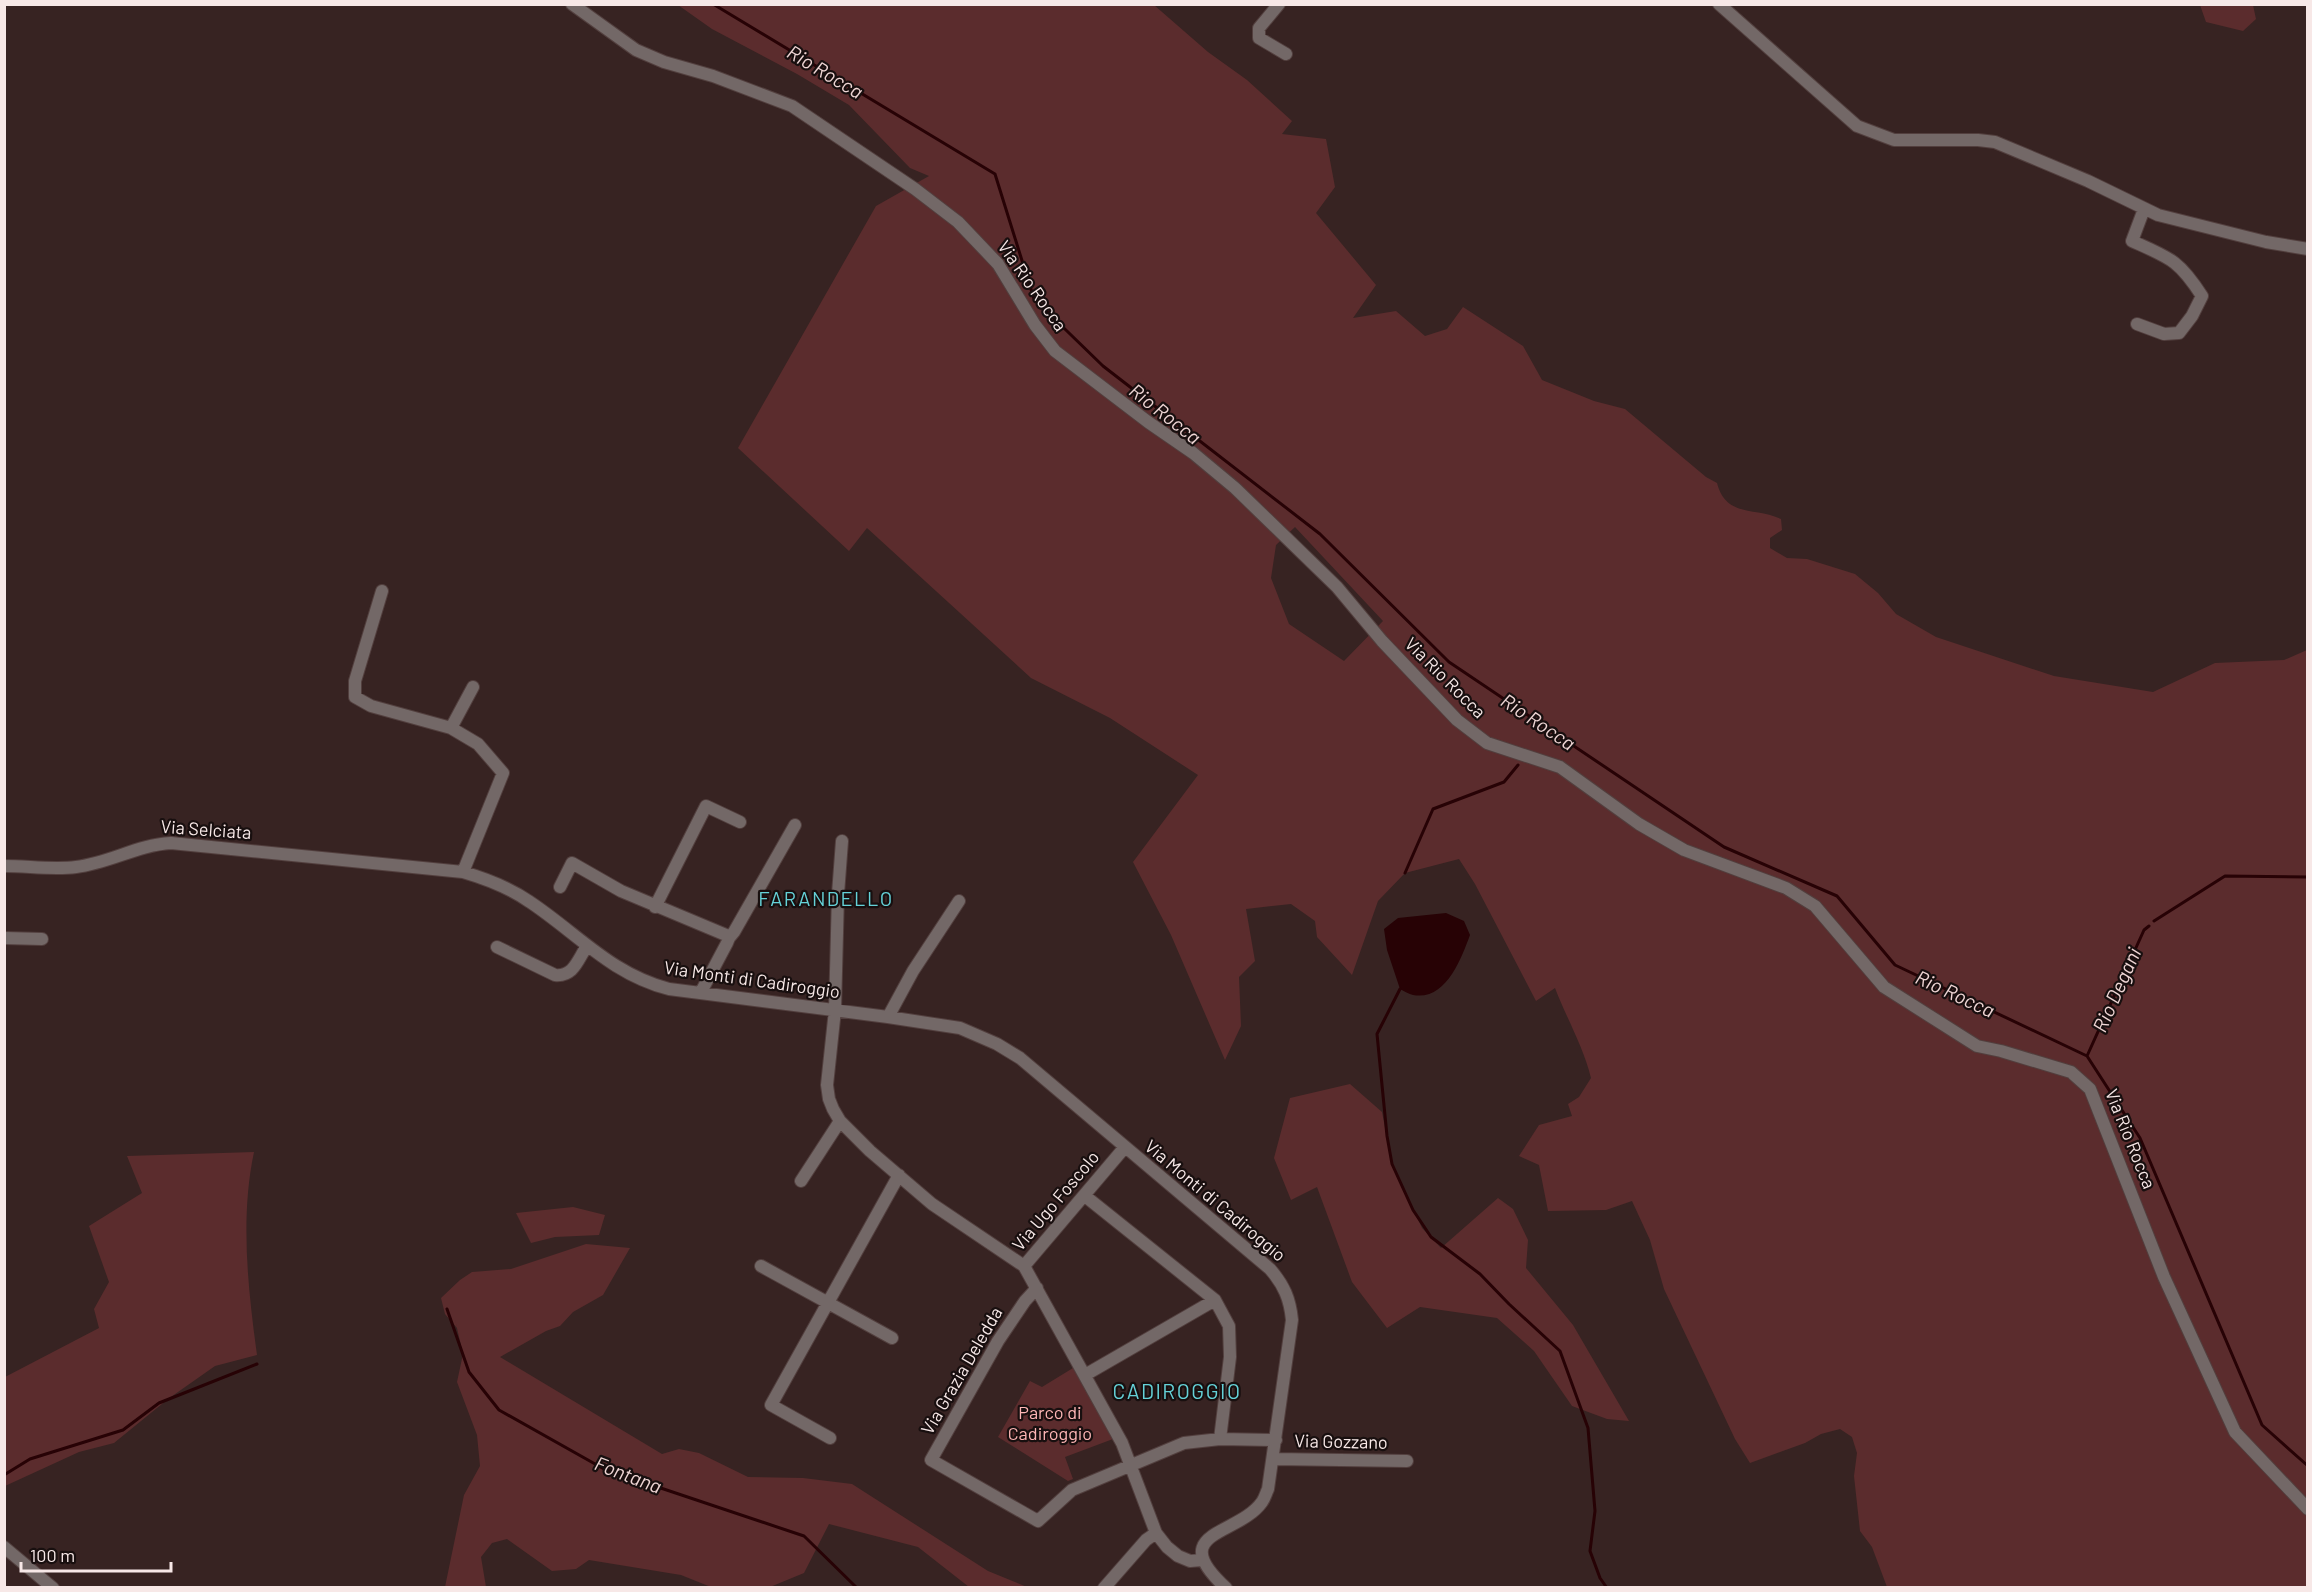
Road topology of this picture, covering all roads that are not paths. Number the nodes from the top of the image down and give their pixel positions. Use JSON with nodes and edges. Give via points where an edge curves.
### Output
{"nodes":[{"id":1,"x":572,"y":4,"type":"edge"},
{"id":2,"x":1279,"y":4,"type":"edge"},
{"id":3,"x":1719,"y":4,"type":"edge"},
{"id":4,"x":1286,"y":54,"type":"dead end"},
{"id":5,"x":2144,"y":209,"type":"junction"},
{"id":6,"x":2307,"y":249,"type":"edge"},
{"id":7,"x":2137,"y":324,"type":"dead end"},
{"id":8,"x":382,"y":591,"type":"dead end"},
{"id":9,"x":473,"y":687,"type":"dead end"},
{"id":10,"x":452,"y":728,"type":"junction"},
{"id":11,"x":740,"y":822,"type":"dead end"},
{"id":12,"x":795,"y":825,"type":"dead end"},
{"id":13,"x":842,"y":841,"type":"dead end"},
{"id":14,"x":337,"y":859,"type":"joint"},
{"id":15,"x":4,"y":866,"type":"edge"},
{"id":16,"x":464,"y":872,"type":"junction"},
{"id":17,"x":560,"y":887,"type":"dead end"},
{"id":18,"x":958,"y":901,"type":"dead end"},
{"id":19,"x":655,"y":907,"type":"junction"},
{"id":20,"x":4,"y":938,"type":"edge"},
{"id":21,"x":729,"y":938,"type":"junction"},
{"id":22,"x":42,"y":939,"type":"dead end"},
{"id":23,"x":587,"y":946,"type":"junction"},
{"id":24,"x":497,"y":947,"type":"dead end"},
{"id":25,"x":701,"y":992,"type":"junction"},
{"id":26,"x":836,"y":1010,"type":"junction"},
{"id":27,"x":888,"y":1017,"type":"junction"},
{"id":28,"x":840,"y":1121,"type":"junction"},
{"id":29,"x":1125,"y":1147,"type":"junction"},
{"id":30,"x":899,"y":1175,"type":"junction"},
{"id":31,"x":801,"y":1181,"type":"dead end"},
{"id":32,"x":1085,"y":1196,"type":"junction"},
{"id":33,"x":761,"y":1266,"type":"dead end"},
{"id":34,"x":1024,"y":1266,"type":"junction"},
{"id":35,"x":1037,"y":1288,"type":"junction"},
{"id":36,"x":1215,"y":1300,"type":"junction"},
{"id":37,"x":828,"y":1304,"type":"junction"},
{"id":38,"x":892,"y":1338,"type":"dead end"},
{"id":39,"x":1085,"y":1375,"type":"junction"},
{"id":40,"x":830,"y":1438,"type":"dead end"},
{"id":41,"x":1220,"y":1439,"type":"junction"},
{"id":42,"x":1276,"y":1440,"type":"junction"},
{"id":43,"x":1274,"y":1459,"type":"junction"},
{"id":44,"x":1407,"y":1461,"type":"dead end"},
{"id":45,"x":1131,"y":1465,"type":"junction"},
{"id":46,"x":2307,"y":1509,"type":"edge"},
{"id":47,"x":1156,"y":1533,"type":"junction"},
{"id":48,"x":4,"y":1547,"type":"edge"},
{"id":49,"x":1202,"y":1560,"type":"junction"},
{"id":50,"x":53,"y":1587,"type":"edge"},
{"id":51,"x":1104,"y":1587,"type":"edge"},
{"id":52,"x":1226,"y":1587,"type":"edge"}],
"edges":[{"from":1,"to":46,"type":"street","name":"Via Rio Rocca","via":[[636,50],[792,105],[958,222],[998,264],[1055,351],[1194,453],[1235,488],[1337,587],[1457,720],[1487,743],[1560,767],[1639,824],[1684,850],[1786,888],[1815,906],[1884,987],[1977,1046],[2071,1072],[2081,1079],[2090,1089],[2164,1277],[2235,1432]]},
{"from":2,"to":4,"type":"street","via":[[1259,28],[1259,38]]},
{"from":3,"to":5,"type":"street","via":[[1857,126],[1894,140],[1995,142]]},
{"from":5,"to":6,"type":"street"},
{"from":5,"to":7,"type":"street","via":[[2132,241],[2172,259],[2188,273],[2202,296],[2179,333],[2164,334]]},
{"from":8,"to":10,"type":"street","via":[[355,681],[355,697],[371,706]]},
{"from":9,"to":10,"type":"street"},
{"from":10,"to":16,"type":"street","via":[[478,744],[503,773]]},
{"from":11,"to":19,"type":"street","via":[[706,806]]},
{"from":12,"to":21,"type":"street"},
{"from":13,"to":26,"type":"street"},
{"from":14,"to":15,"type":"street","name":"Via Selciata","via":[[171,843],[150,844],[112,859],[75,867]]},
{"from":14,"to":16,"type":"street","name":"Via Monti di Cadiroggio"},
{"from":16,"to":23,"type":"street","name":"Via Monti di Cadiroggio","via":[[502,885]]},
{"from":17,"to":19,"type":"street","via":[[572,864]]},
{"from":18,"to":27,"type":"street"},
{"from":19,"to":21,"type":"street"},
{"from":20,"to":22,"type":"street"},
{"from":21,"to":25,"type":"street"},
{"from":23,"to":24,"type":"street","via":[[573,970],[561,976]]},
{"from":23,"to":25,"type":"street","name":"Via Monti di Cadiroggio","via":[[611,965],[647,983]]},
{"from":25,"to":26,"type":"street","name":"Via Monti di Cadiroggio"},
{"from":26,"to":27,"type":"street","name":"Via Monti di Cadiroggio"},
{"from":26,"to":28,"type":"street","via":[[827,1085]]},
{"from":27,"to":29,"type":"street","name":"Via Monti di Cadiroggio","via":[[960,1028],[997,1044],[1020,1058]]},
{"from":28,"to":30,"type":"street"},
{"from":28,"to":31,"type":"street"},
{"from":29,"to":32,"type":"street","name":"Via Ugo Foscolo"},
{"from":29,"to":42,"type":"street","name":"Via Monti di Cadiroggio","via":[[1234,1237],[1282,1283],[1291,1302],[1292,1320]]},
{"from":30,"to":34,"type":"street","via":[[940,1210]]},
{"from":30,"to":37,"type":"street"},
{"from":32,"to":34,"type":"street","name":"Via Ugo Foscolo"},
{"from":32,"to":36,"type":"street"},
{"from":33,"to":37,"type":"street"},
{"from":34,"to":35,"type":"street","name":"Via Ugo Foscolo"},
{"from":35,"to":39,"type":"street","name":"Via Ugo Foscolo"},
{"from":35,"to":45,"type":"street","name":"Via Grazia Deledda","via":[[998,1341],[931,1460],[1038,1521],[1072,1490]]},
{"from":36,"to":39,"type":"street"},
{"from":36,"to":41,"type":"street","via":[[1230,1336]]},
{"from":37,"to":38,"type":"street"},
{"from":37,"to":40,"type":"street","via":[[771,1405]]},
{"from":39,"to":45,"type":"street","name":"Via Ugo Foscolo"},
{"from":41,"to":42,"type":"street"},
{"from":41,"to":45,"type":"street","via":[[1184,1443]]},
{"from":42,"to":43,"type":"street","name":"Via Monti di Cadiroggio"},
{"from":43,"to":44,"type":"street","name":"Via Gozzano"},
{"from":43,"to":49,"type":"street","name":"Via Monti di Cadiroggio","via":[[1262,1503],[1206,1542]]},
{"from":45,"to":47,"type":"street","name":"Via Ugo Foscolo"},
{"from":47,"to":49,"type":"street","via":[[1178,1556]]},
{"from":47,"to":51,"type":"street"},
{"from":48,"to":50,"type":"street"},
{"from":49,"to":52,"type":"street"}]}
